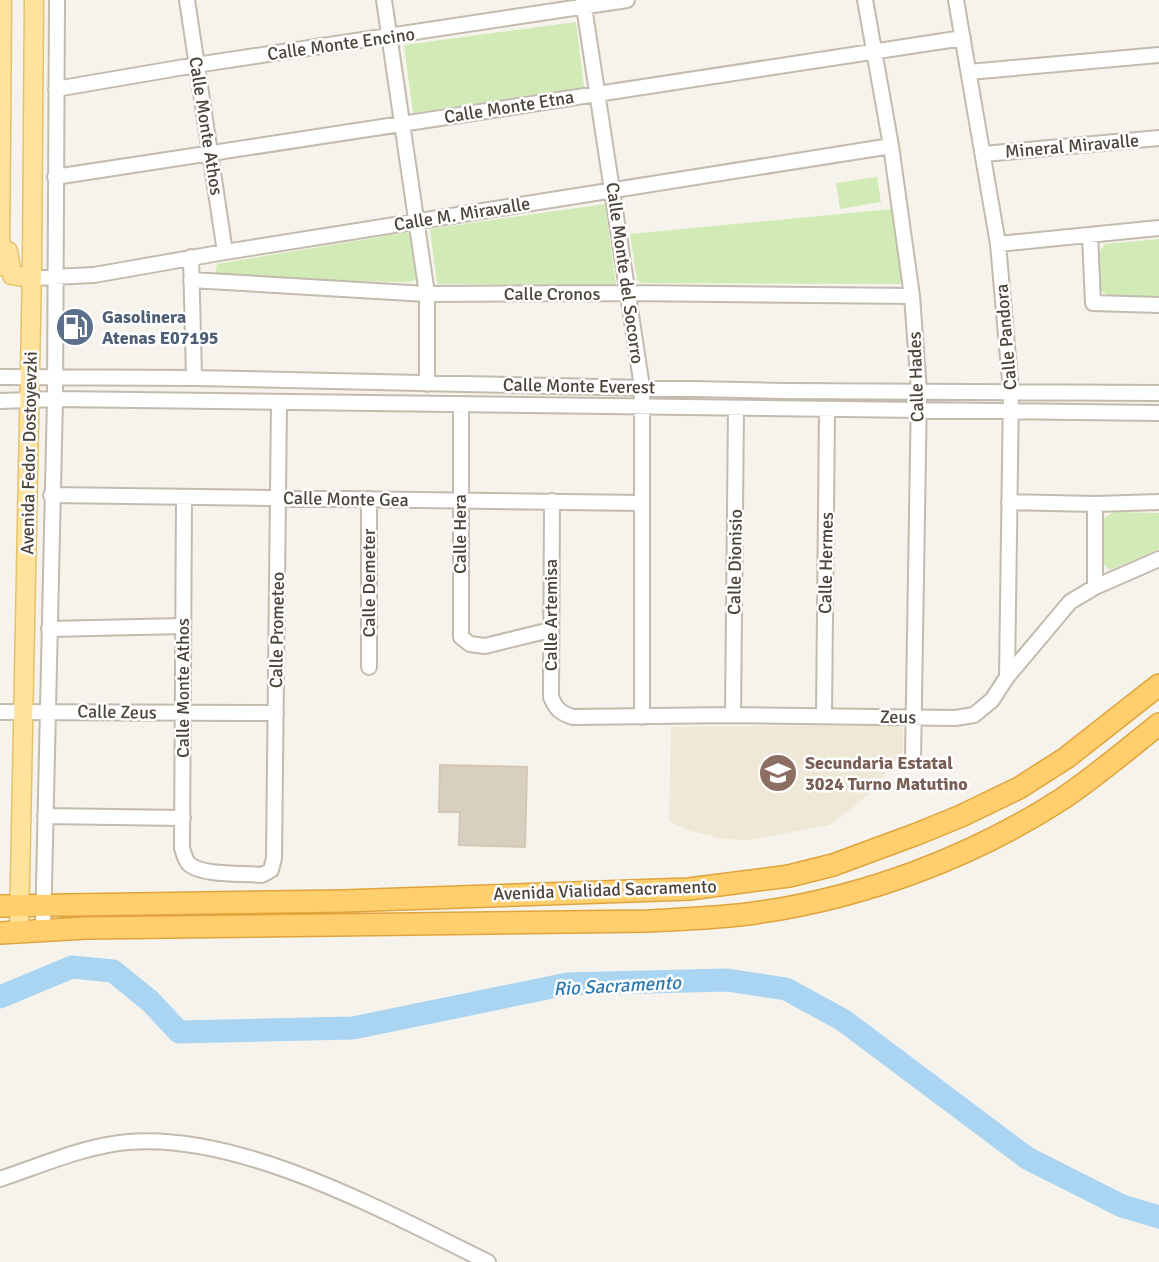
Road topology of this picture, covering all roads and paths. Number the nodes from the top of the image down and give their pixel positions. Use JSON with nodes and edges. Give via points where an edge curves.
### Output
{"nodes":[{"id":1,"x":2,"y":0,"type":"edge"},
{"id":2,"x":34,"y":0,"type":"edge"},
{"id":3,"x":57,"y":0,"type":"edge"},
{"id":4,"x":187,"y":0,"type":"edge"},
{"id":5,"x":384,"y":0,"type":"edge"},
{"id":6,"x":627,"y":0,"type":"edge"},
{"id":7,"x":865,"y":0,"type":"edge"},
{"id":8,"x":956,"y":0,"type":"edge"},
{"id":9,"x":583,"y":3,"type":"edge"},
{"id":10,"x":390,"y":37,"type":"junction"},
{"id":11,"x":963,"y":38,"type":"junction"},
{"id":12,"x":874,"y":51,"type":"junction"},
{"id":13,"x":1159,"y":55,"type":"edge"},
{"id":14,"x":197,"y":65,"type":"junction"},
{"id":15,"x":969,"y":72,"type":"junction"},
{"id":16,"x":56,"y":89,"type":"junction"},
{"id":17,"x":597,"y":94,"type":"junction"},
{"id":18,"x":401,"y":124,"type":"junction"},
{"id":19,"x":1159,"y":138,"type":"edge"},
{"id":20,"x":891,"y":146,"type":"junction"},
{"id":21,"x":210,"y":154,"type":"junction"},
{"id":22,"x":984,"y":154,"type":"junction"},
{"id":23,"x":55,"y":177,"type":"junction"},
{"id":24,"x":613,"y":190,"type":"junction"},
{"id":25,"x":1,"y":221,"type":"edge"},
{"id":26,"x":416,"y":222,"type":"junction"},
{"id":27,"x":1159,"y":228,"type":"edge"},
{"id":28,"x":1090,"y":235,"type":"junction"},
{"id":29,"x":998,"y":244,"type":"junction"},
{"id":30,"x":225,"y":252,"type":"junction"},
{"id":31,"x":191,"y":257,"type":"junction"},
{"id":32,"x":0,"y":266,"type":"edge"},
{"id":33,"x":32,"y":278,"type":"junction"},
{"id":34,"x":55,"y":278,"type":"junction"},
{"id":35,"x":191,"y":281,"type":"junction"},
{"id":36,"x":629,"y":293,"type":"junction"},
{"id":37,"x":427,"y":294,"type":"junction"},
{"id":38,"x":912,"y":296,"type":"junction"},
{"id":39,"x":1159,"y":305,"type":"edge"},
{"id":40,"x":31,"y":326,"type":"junction"},
{"id":41,"x":55,"y":326,"type":"junction"},
{"id":42,"x":0,"y":377,"type":"edge"},
{"id":43,"x":30,"y":378,"type":"junction"},
{"id":44,"x":194,"y":378,"type":"junction"},
{"id":45,"x":55,"y":379,"type":"junction"},
{"id":46,"x":426,"y":384,"type":"junction"},
{"id":47,"x":642,"y":387,"type":"junction"},
{"id":48,"x":919,"y":391,"type":"junction"},
{"id":49,"x":1011,"y":391,"type":"junction"},
{"id":50,"x":1159,"y":393,"type":"edge"},
{"id":51,"x":55,"y":400,"type":"junction"},
{"id":52,"x":0,"y":401,"type":"edge"},
{"id":53,"x":29,"y":401,"type":"junction"},
{"id":54,"x":279,"y":402,"type":"junction"},
{"id":55,"x":461,"y":404,"type":"junction"},
{"id":56,"x":643,"y":406,"type":"junction"},
{"id":57,"x":736,"y":408,"type":"junction"},
{"id":58,"x":827,"y":410,"type":"junction"},
{"id":59,"x":919,"y":410,"type":"junction"},
{"id":60,"x":1011,"y":411,"type":"junction"},
{"id":61,"x":1159,"y":413,"type":"edge"},
{"id":62,"x":51,"y":495,"type":"junction"},
{"id":63,"x":184,"y":497,"type":"junction"},
{"id":64,"x":278,"y":498,"type":"junction"},
{"id":65,"x":369,"y":499,"type":"junction"},
{"id":66,"x":460,"y":500,"type":"junction"},
{"id":67,"x":552,"y":501,"type":"junction"},
{"id":68,"x":1009,"y":502,"type":"junction"},
{"id":69,"x":1159,"y":502,"type":"edge"},
{"id":70,"x":641,"y":503,"type":"junction"},
{"id":71,"x":1095,"y":504,"type":"junction"},
{"id":72,"x":1159,"y":559,"type":"edge"},
{"id":73,"x":1094,"y":587,"type":"junction"},
{"id":74,"x":183,"y":626,"type":"junction"},
{"id":75,"x":49,"y":629,"type":"junction"},
{"id":76,"x":550,"y":631,"type":"junction"},
{"id":77,"x":369,"y":667,"type":"dead end"},
{"id":78,"x":1007,"y":677,"type":"junction"},
{"id":79,"x":1159,"y":685,"type":"edge"},
{"id":80,"x":47,"y":711,"type":"junction"},
{"id":81,"x":0,"y":712,"type":"edge"},
{"id":82,"x":24,"y":712,"type":"junction"},
{"id":83,"x":182,"y":713,"type":"junction"},
{"id":84,"x":276,"y":713,"type":"junction"},
{"id":85,"x":733,"y":715,"type":"junction"},
{"id":86,"x":824,"y":716,"type":"junction"},
{"id":87,"x":642,"y":717,"type":"junction"},
{"id":88,"x":573,"y":718,"type":"joint"},
{"id":89,"x":913,"y":718,"type":"junction"},
{"id":90,"x":1159,"y":724,"type":"edge"},
{"id":91,"x":913,"y":759,"type":"dead end"},
{"id":92,"x":45,"y":816,"type":"junction"},
{"id":93,"x":183,"y":818,"type":"junction"},
{"id":94,"x":201,"y":871,"type":"joint"},
{"id":95,"x":43,"y":905,"type":"junction"},
{"id":96,"x":10,"y":906,"type":"edge"},
{"id":97,"x":43,"y":930,"type":"junction"},
{"id":98,"x":10,"y":932,"type":"edge"},
{"id":99,"x":0,"y":1179,"type":"edge"},
{"id":100,"x":488,"y":1262,"type":"edge"}],
"edges":[{"from":1,"to":25,"type":"main road"},
{"from":2,"to":33,"type":"main road","name":"Avenida Fedor Dostoyevzki"},
{"from":3,"to":16,"type":"street","name":"Avenida Fedor Dostoyevzki"},
{"from":4,"to":14,"type":"street","name":"Calle Monte Athos"},
{"from":5,"to":10,"type":"street"},
{"from":6,"to":9,"type":"street","name":"Calle Monte Encino"},
{"from":7,"to":12,"type":"street","name":"Calle Hades"},
{"from":8,"to":11,"type":"street","name":"Calle Pandora"},
{"from":9,"to":10,"type":"street","name":"Calle Monte Encino"},
{"from":9,"to":17,"type":"street","name":"Calle Monte del Socorro"},
{"from":10,"to":14,"type":"street","name":"Calle Monte Encino"},
{"from":10,"to":18,"type":"street"},
{"from":11,"to":12,"type":"street","name":"Calle Monte Etna"},
{"from":11,"to":15,"type":"street","name":"Calle Pandora"},
{"from":12,"to":17,"type":"street","name":"Calle Monte Etna"},
{"from":12,"to":20,"type":"street","name":"Calle Hades"},
{"from":13,"to":15,"type":"street"},
{"from":14,"to":16,"type":"street","name":"Calle Monte Encino"},
{"from":14,"to":21,"type":"street","name":"Calle Monte Athos"},
{"from":15,"to":22,"type":"street","name":"Calle Pandora"},
{"from":16,"to":23,"type":"street","name":"Avenida Fedor Dostoyevzki"},
{"from":17,"to":18,"type":"street","name":"Calle Monte Etna"},
{"from":17,"to":24,"type":"street","name":"Calle Monte del Socorro"},
{"from":18,"to":21,"type":"street","name":"Calle Monte Etna"},
{"from":18,"to":26,"type":"street"},
{"from":19,"to":22,"type":"street","name":"Mineral Miravalle"},
{"from":20,"to":24,"type":"street","name":"Calle M. Miravalle"},
{"from":20,"to":38,"type":"street","name":"Calle Hades"},
{"from":21,"to":23,"type":"street","name":"Calle Monte Etna"},
{"from":21,"to":30,"type":"street","name":"Calle Monte Athos"},
{"from":22,"to":29,"type":"street","name":"Calle Pandora"},
{"from":23,"to":34,"type":"street","name":"Avenida Fedor Dostoyevzki"},
{"from":24,"to":26,"type":"street","name":"Calle M. Miravalle"},
{"from":24,"to":36,"type":"street","name":"Calle Monte del Socorro"},
{"from":25,"to":32,"type":"main road"},
{"from":25,"to":33,"type":"main road","via":[[10,274]]},
{"from":26,"to":30,"type":"street","name":"Calle M. Miravalle"},
{"from":26,"to":37,"type":"street"},
{"from":27,"to":28,"type":"street"},
{"from":28,"to":29,"type":"street"},
{"from":28,"to":39,"type":"street","via":[[1093,303]]},
{"from":29,"to":49,"type":"street","name":"Calle Pandora"},
{"from":30,"to":31,"type":"street","name":"Calle M. Miravalle"},
{"from":31,"to":34,"type":"street","name":"Calle M. Miravalle"},
{"from":31,"to":35,"type":"street"},
{"from":33,"to":34,"type":"street","name":"Calle M. Miravalle"},
{"from":33,"to":40,"type":"main road","name":"Avenida Fedor Dostoyevzki"},
{"from":34,"to":41,"type":"street","name":"Avenida Fedor Dostoyevzki"},
{"from":35,"to":37,"type":"street","name":"Calle Cronos"},
{"from":35,"to":44,"type":"street"},
{"from":36,"to":37,"type":"street","name":"Calle Cronos"},
{"from":36,"to":38,"type":"street","name":"Calle Cronos"},
{"from":36,"to":47,"type":"street","name":"Calle Monte del Socorro"},
{"from":37,"to":46,"type":"street"},
{"from":38,"to":48,"type":"street","name":"Calle Hades"},
{"from":40,"to":41,"type":"street"},
{"from":40,"to":43,"type":"main road","name":"Avenida Fedor Dostoyevzki"},
{"from":41,"to":45,"type":"street","name":"Avenida Fedor Dostoyevzki"},
{"from":42,"to":43,"type":"street","name":"Calle Monte Everest"},
{"from":43,"to":45,"type":"street","name":"Calle Monte Everest"},
{"from":43,"to":53,"type":"main road","name":"Avenida Fedor Dostoyevzki"},
{"from":44,"to":45,"type":"street","name":"Calle Monte Everest"},
{"from":44,"to":46,"type":"street","name":"Calle Monte Everest"},
{"from":45,"to":51,"type":"street","name":"Avenida Fedor Dostoyevzki"},
{"from":46,"to":47,"type":"street","name":"Calle Monte Everest"},
{"from":47,"to":48,"type":"street","name":"Calle Monte Everest"},
{"from":47,"to":56,"type":"street","name":"Calle Monte del Socorro"},
{"from":48,"to":49,"type":"street","name":"Calle Monte Everest"},
{"from":48,"to":59,"type":"street","name":"Calle Hades"},
{"from":49,"to":50,"type":"street","name":"Calle Monte Everest"},
{"from":49,"to":60,"type":"street","name":"Calle Pandora"},
{"from":51,"to":53,"type":"street","name":"Calle Monte Everest"},
{"from":51,"to":54,"type":"street","name":"Calle Monte Everest"},
{"from":51,"to":62,"type":"street","name":"Avenida Fedor Dostoyevzki"},
{"from":52,"to":53,"type":"street","name":"Calle Monte Everest"},
{"from":53,"to":82,"type":"main road","name":"Avenida Fedor Dostoyevzki"},
{"from":54,"to":55,"type":"street","name":"Calle Monte Everest"},
{"from":54,"to":64,"type":"street","name":"Calle Prometeo"},
{"from":55,"to":56,"type":"street","name":"Calle Monte Everest"},
{"from":55,"to":66,"type":"street","name":"Calle Hera"},
{"from":56,"to":57,"type":"street","name":"Calle Monte Everest"},
{"from":56,"to":70,"type":"street","name":"Calle Monte del Socorro"},
{"from":57,"to":58,"type":"street","name":"Calle Monte Everest"},
{"from":57,"to":85,"type":"street","name":"Calle Dionisio"},
{"from":58,"to":59,"type":"street","name":"Calle Monte Everest"},
{"from":58,"to":86,"type":"street","name":"Calle Hermes"},
{"from":59,"to":60,"type":"street","name":"Calle Monte Everest"},
{"from":59,"to":89,"type":"street","name":"Calle Hades"},
{"from":60,"to":61,"type":"street","name":"Calle Monte Everest"},
{"from":60,"to":68,"type":"street","name":"Calle Pandora"},
{"from":62,"to":63,"type":"street","name":"Calle Monte Gea"},
{"from":62,"to":75,"type":"street","name":"Avenida Fedor Dostoyevzki"},
{"from":63,"to":64,"type":"street","name":"Calle Monte Gea"},
{"from":63,"to":74,"type":"street","name":"Calle Monte Athos"},
{"from":64,"to":65,"type":"street","name":"Calle Monte Gea"},
{"from":64,"to":84,"type":"street","name":"Calle Prometeo"},
{"from":65,"to":66,"type":"street","name":"Calle Monte Gea"},
{"from":65,"to":77,"type":"street","name":"Calle Demeter"},
{"from":66,"to":67,"type":"street","name":"Calle Monte Gea"},
{"from":66,"to":76,"type":"street","name":"Calle Hera","via":[[461,637],[485,646]]},
{"from":67,"to":70,"type":"street","name":"Calle Monte Gea"},
{"from":67,"to":76,"type":"street","name":"Calle Artemisa"},
{"from":68,"to":71,"type":"street"},
{"from":68,"to":78,"type":"street","name":"Calle Pandora"},
{"from":69,"to":71,"type":"street"},
{"from":70,"to":87,"type":"street","name":"Calle Monte del Socorro"},
{"from":71,"to":73,"type":"street"},
{"from":72,"to":73,"type":"street","name":"Zeus"},
{"from":73,"to":78,"type":"street","name":"Zeus","via":[[1059,613]]},
{"from":74,"to":75,"type":"street"},
{"from":74,"to":83,"type":"street","name":"Calle Monte Athos"},
{"from":75,"to":80,"type":"street","name":"Avenida Fedor Dostoyevzki"},
{"from":76,"to":88,"type":"street","name":"Calle Artemisa","via":[[551,697],[555,708]]},
{"from":78,"to":89,"type":"street","name":"Zeus","via":[[992,700],[974,715]]},
{"from":79,"to":95,"type":"highway","name":"Avenida Vialidad Sacramento","via":[[1066,758],[1019,788],[917,834],[789,876],[689,889]]},
{"from":80,"to":82,"type":"street","name":"Calle Zeus"},
{"from":80,"to":83,"type":"street","name":"Calle Zeus"},
{"from":80,"to":92,"type":"street","name":"Avenida Fedor Dostoyevzki"},
{"from":81,"to":82,"type":"street","name":"Calle Zeus"},
{"from":82,"to":96,"type":"main road","name":"Avenida Fedor Dostoyevzki"},
{"from":83,"to":84,"type":"street","name":"Calle Zeus"},
{"from":83,"to":93,"type":"street","name":"Calle Monte Athos"},
{"from":84,"to":94,"type":"street","name":"Calle Prometeo","via":[[271,870],[262,874]]},
{"from":85,"to":86,"type":"street","name":"Zeus"},
{"from":85,"to":87,"type":"street","name":"Zeus"},
{"from":86,"to":89,"type":"street","name":"Zeus"},
{"from":87,"to":88,"type":"street","name":"Zeus"},
{"from":89,"to":91,"type":"street","name":"Calle Hades"},
{"from":90,"to":97,"type":"highway","name":"Avenida Vialidad Sacramento","via":[[1084,784],[998,836],[910,873],[782,909],[648,921]]},
{"from":92,"to":93,"type":"street"},
{"from":92,"to":95,"type":"street","name":"Avenida Fedor Dostoyevzki"},
{"from":93,"to":94,"type":"street","name":"Calle Monte Athos","via":[[185,859]]},
{"from":95,"to":96,"type":"highway","name":"Avenida Vialidad Sacramento"},
{"from":95,"to":97,"type":"street","name":"Avenida Fedor Dostoyevzki"},
{"from":96,"to":98,"type":"main road","name":"Avenida Fedor Dostoyevzki"},
{"from":97,"to":98,"type":"highway","name":"Avenida Vialidad Sacramento"},
{"from":99,"to":100,"type":"street","via":[[90,1149],[128,1142],[213,1149],[331,1188]]}]}
